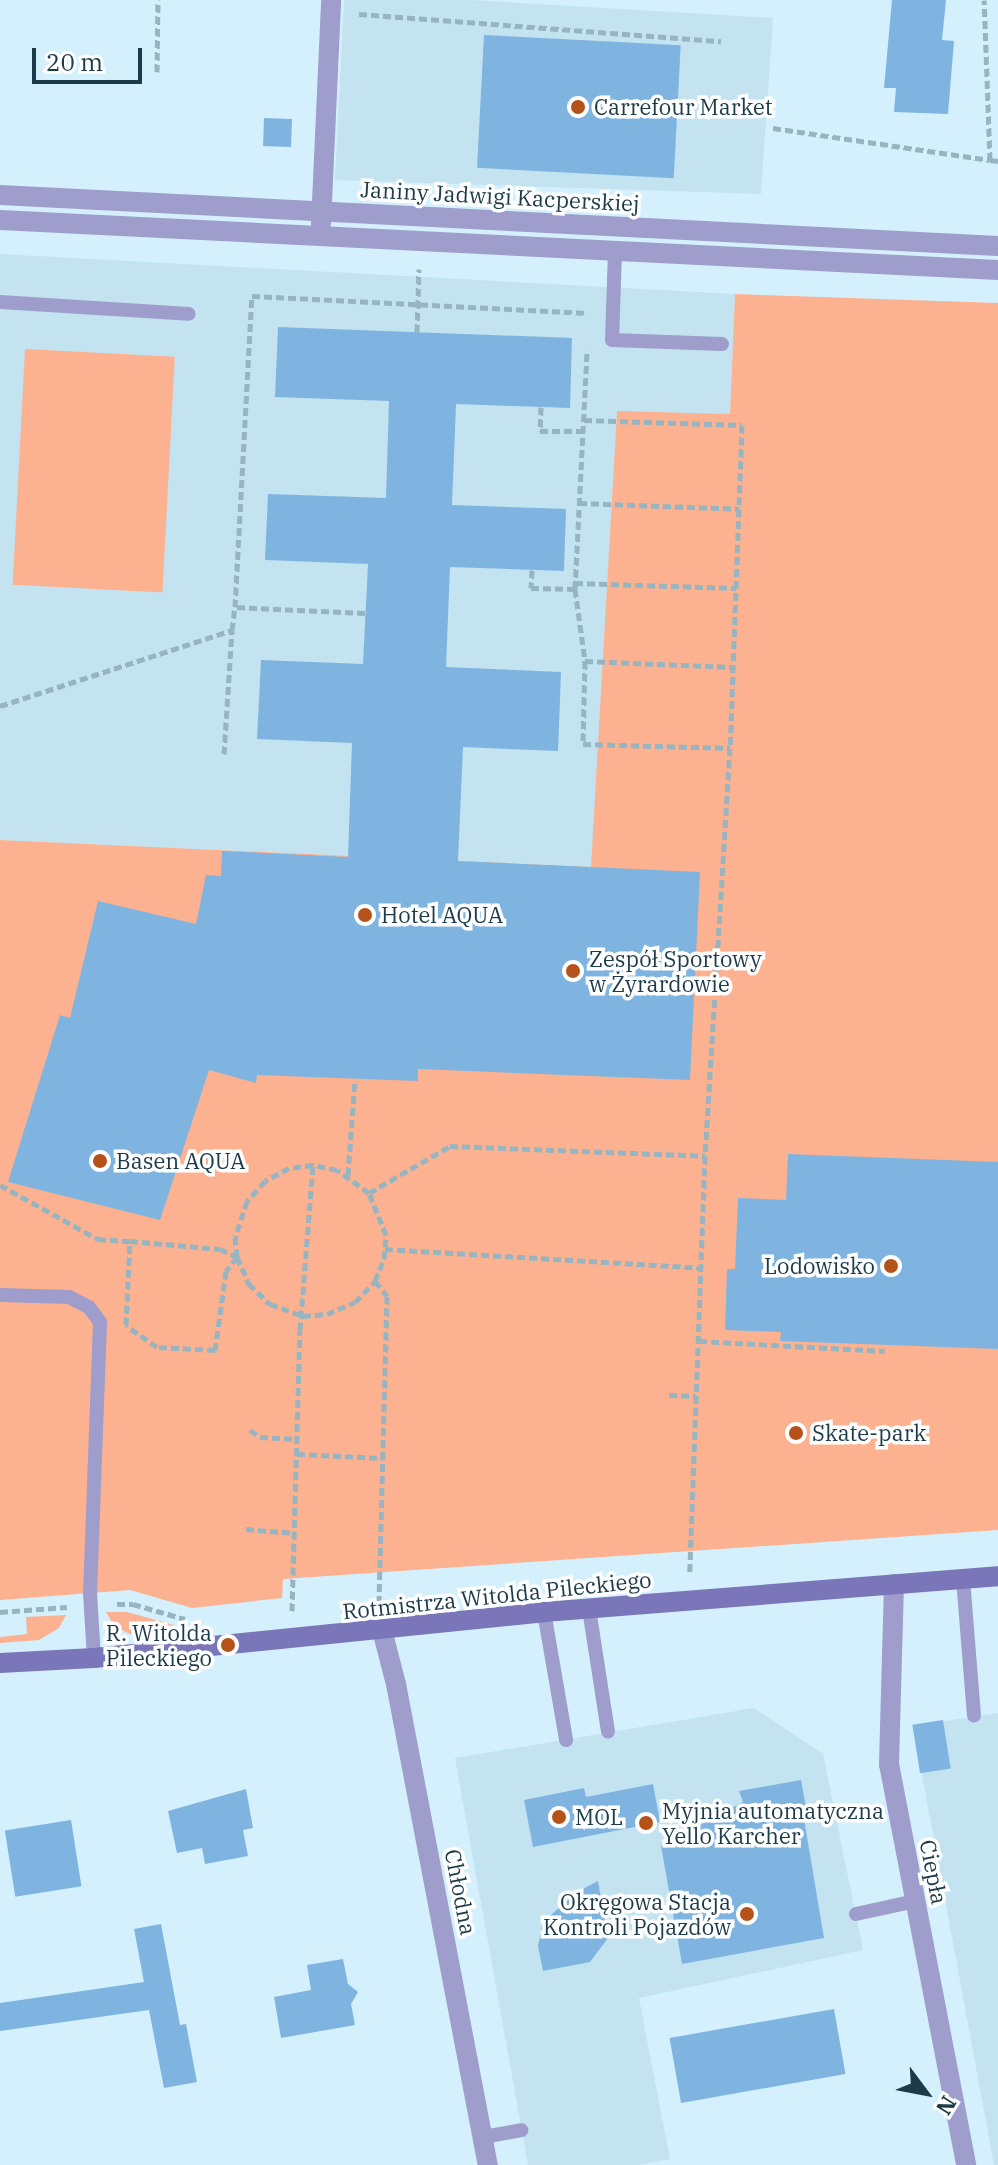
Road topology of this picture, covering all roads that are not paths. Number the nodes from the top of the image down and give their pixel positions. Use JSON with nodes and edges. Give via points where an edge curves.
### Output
{"nodes":[{"id":1,"x":330,"y":6,"type":"edge"},
{"id":2,"x":0,"y":195,"type":"edge"},
{"id":3,"x":321,"y":211,"type":"junction"},
{"id":4,"x":0,"y":220,"type":"edge"},
{"id":5,"x":615,"y":226,"type":"junction"},
{"id":6,"x":321,"y":236,"type":"junction"},
{"id":7,"x":998,"y":246,"type":"edge"},
{"id":8,"x":615,"y":251,"type":"junction"},
{"id":9,"x":998,"y":270,"type":"edge"},
{"id":10,"x":0,"y":302,"type":"edge"},
{"id":11,"x":189,"y":314,"type":"dead end"},
{"id":12,"x":722,"y":344,"type":"dead end"},
{"id":13,"x":0,"y":1295,"type":"edge"},
{"id":14,"x":998,"y":1576,"type":"edge"},
{"id":15,"x":963,"y":1579,"type":"junction"},
{"id":16,"x":894,"y":1584,"type":"junction"},
{"id":17,"x":589,"y":1609,"type":"junction"},
{"id":18,"x":544,"y":1612,"type":"junction"},
{"id":19,"x":382,"y":1630,"type":"junction"},
{"id":20,"x":94,"y":1658,"type":"junction"},
{"id":21,"x":0,"y":1663,"type":"edge"},
{"id":22,"x":974,"y":1716,"type":"dead end"},
{"id":23,"x":608,"y":1732,"type":"dead end"},
{"id":24,"x":566,"y":1740,"type":"dead end"},
{"id":25,"x":915,"y":1901,"type":"junction"},
{"id":26,"x":856,"y":1914,"type":"dead end"},
{"id":27,"x":521,"y":2130,"type":"dead end"},
{"id":28,"x":483,"y":2137,"type":"junction"},
{"id":29,"x":488,"y":2165,"type":"edge"},
{"id":30,"x":966,"y":2165,"type":"edge"}],
"edges":[{"from":1,"to":3,"type":"street"},
{"from":2,"to":3,"type":"street","name":"Janiny Jadwigi Kacperskiej"},
{"from":3,"to":5,"type":"street","name":"Janiny Jadwigi Kacperskiej"},
{"from":3,"to":6,"type":"street"},
{"from":4,"to":6,"type":"street"},
{"from":5,"to":7,"type":"street","name":"Janiny Jadwigi Kacperskiej"},
{"from":5,"to":8,"type":"street"},
{"from":6,"to":8,"type":"street"},
{"from":8,"to":9,"type":"street"},
{"from":8,"to":12,"type":"lane","via":[[612,340]]},
{"from":10,"to":11,"type":"lane"},
{"from":13,"to":20,"type":"lane","via":[[69,1297],[89,1307],[100,1322],[90,1605]]},
{"from":14,"to":15,"type":"street","name":"Rotmistrza Witolda Pileckiego"},
{"from":15,"to":16,"type":"street","name":"Rotmistrza Witolda Pileckiego"},
{"from":15,"to":22,"type":"lane"},
{"from":16,"to":17,"type":"street","name":"Rotmistrza Witolda Pileckiego"},
{"from":16,"to":25,"type":"street","name":"Ciepła","via":[[889,1764]]},
{"from":17,"to":18,"type":"street","name":"Rotmistrza Witolda Pileckiego"},
{"from":17,"to":23,"type":"lane"},
{"from":18,"to":19,"type":"street","name":"Rotmistrza Witolda Pileckiego"},
{"from":18,"to":24,"type":"lane"},
{"from":19,"to":20,"type":"street","name":"Rotmistrza Witolda Pileckiego"},
{"from":19,"to":28,"type":"street","name":"Chłodna"},
{"from":20,"to":21,"type":"street","name":"Rotmistrza Witolda Pileckiego"},
{"from":25,"to":26,"type":"lane"},
{"from":25,"to":30,"type":"street","name":"Ciepła"},
{"from":27,"to":28,"type":"lane"},
{"from":28,"to":29,"type":"street","name":"Chłodna"}]}
